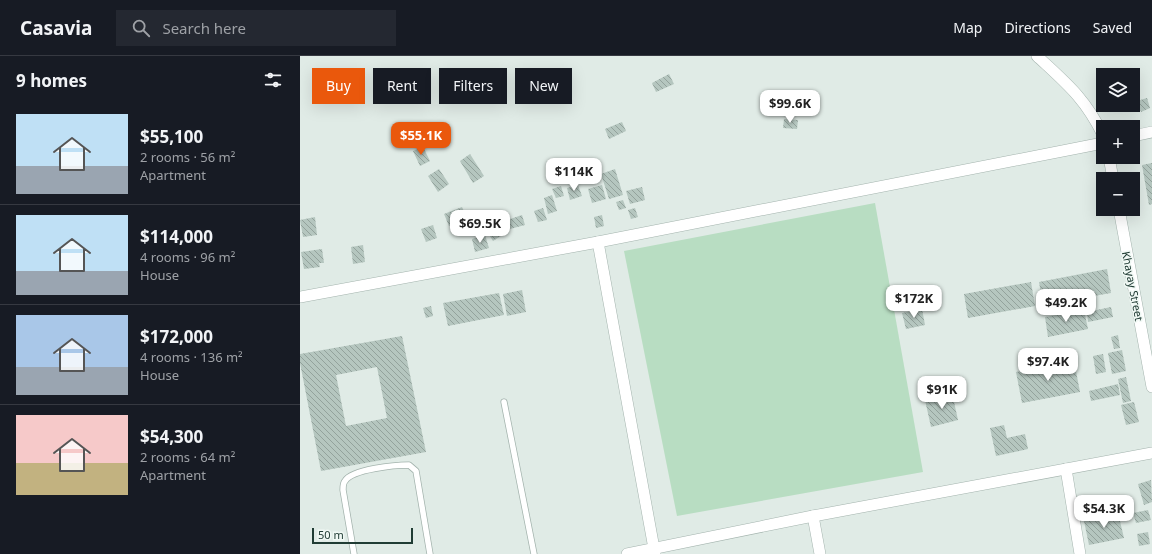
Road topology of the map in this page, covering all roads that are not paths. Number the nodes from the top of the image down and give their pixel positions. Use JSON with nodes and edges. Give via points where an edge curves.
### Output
{"nodes":[{"id":1,"x":1037,"y":56,"type":"edge"},
{"id":2,"x":1096,"y":122,"type":"edge"},
{"id":3,"x":1152,"y":132,"type":"edge"},
{"id":4,"x":1140,"y":135,"type":"edge"},
{"id":5,"x":1096,"y":144,"type":"edge"},
{"id":6,"x":1120,"y":216,"type":"edge"},
{"id":7,"x":598,"y":242,"type":"junction"},
{"id":8,"x":300,"y":297,"type":"edge"},
{"id":9,"x":1152,"y":387,"type":"edge"},
{"id":10,"x":504,"y":402,"type":"dead end"},
{"id":11,"x":1152,"y":453,"type":"edge"},
{"id":12,"x":1066,"y":468,"type":"junction"},
{"id":13,"x":813,"y":516,"type":"junction"},
{"id":14,"x":654,"y":551,"type":"edge"},
{"id":15,"x":354,"y":554,"type":"edge"},
{"id":16,"x":430,"y":554,"type":"edge"},
{"id":17,"x":534,"y":554,"type":"edge"},
{"id":18,"x":626,"y":554,"type":"edge"},
{"id":19,"x":820,"y":554,"type":"edge"},
{"id":20,"x":1080,"y":554,"type":"edge"}],
"edges":[{"from":1,"to":2,"type":"street","via":[[1080,96]]},
{"from":3,"to":4,"type":"street"},
{"from":5,"to":7,"type":"street"},
{"from":6,"to":9,"type":"street","name":"Khayay Street"},
{"from":7,"to":8,"type":"street"},
{"from":7,"to":14,"type":"street"},
{"from":10,"to":17,"type":"lane"},
{"from":11,"to":12,"type":"street"},
{"from":12,"to":13,"type":"street"},
{"from":12,"to":20,"type":"street"},
{"from":13,"to":14,"type":"street"},
{"from":13,"to":19,"type":"street"},
{"from":14,"to":18,"type":"street"},
{"from":15,"to":16,"type":"lane","via":[[343,490],[345,480],[349,476],[368,470],[404,465],[412,467],[417,475]]}]}
